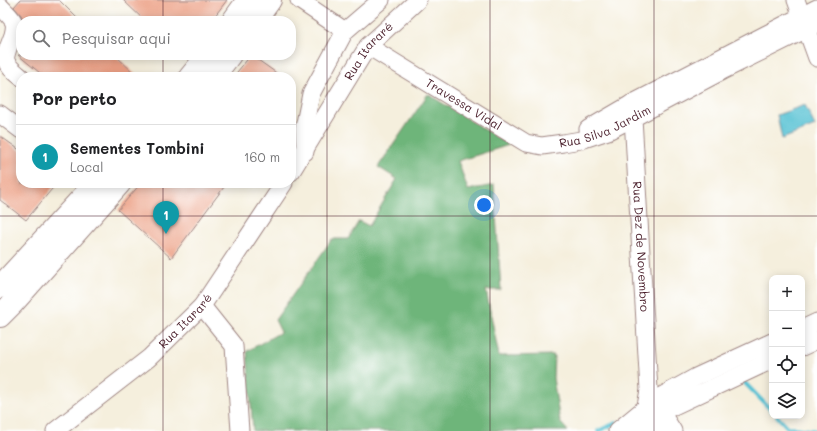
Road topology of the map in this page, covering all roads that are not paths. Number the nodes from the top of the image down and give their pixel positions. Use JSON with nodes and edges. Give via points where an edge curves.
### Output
{"nodes":[{"id":1,"x":248,"y":0,"type":"edge"},
{"id":2,"x":270,"y":0,"type":"edge"},
{"id":3,"x":299,"y":0,"type":"edge"},
{"id":4,"x":381,"y":0,"type":"edge"},
{"id":5,"x":418,"y":0,"type":"edge"},
{"id":6,"x":0,"y":6,"type":"edge"},
{"id":7,"x":817,"y":8,"type":"edge"},
{"id":8,"x":237,"y":16,"type":"edge"},
{"id":9,"x":259,"y":16,"type":"edge"},
{"id":10,"x":806,"y":17,"type":"edge"},
{"id":11,"x":345,"y":31,"type":"junction"},
{"id":12,"x":368,"y":46,"type":"junction"},
{"id":13,"x":817,"y":58,"type":"edge"},
{"id":14,"x":204,"y":60,"type":"edge"},
{"id":15,"x":226,"y":60,"type":"edge"},
{"id":16,"x":194,"y":72,"type":"edge"},
{"id":17,"x":217,"y":72,"type":"edge"},
{"id":18,"x":16,"y":73,"type":"edge"},
{"id":19,"x":632,"y":111,"type":"junction"},
{"id":20,"x":0,"y":114,"type":"edge"},
{"id":21,"x":16,"y":126,"type":"edge"},
{"id":22,"x":563,"y":143,"type":"joint"},
{"id":23,"x":305,"y":152,"type":"junction"},
{"id":24,"x":296,"y":165,"type":"edge"},
{"id":25,"x":99,"y":188,"type":"edge"},
{"id":26,"x":281,"y":188,"type":"edge"},
{"id":27,"x":3,"y":300,"type":"edge"},
{"id":28,"x":202,"y":306,"type":"junction"},
{"id":29,"x":817,"y":322,"type":"edge"},
{"id":30,"x":805,"y":328,"type":"edge"},
{"id":31,"x":817,"y":340,"type":"edge"},
{"id":32,"x":769,"y":343,"type":"edge"},
{"id":33,"x":805,"y":346,"type":"edge"},
{"id":34,"x":769,"y":361,"type":"edge"},
{"id":35,"x":653,"y":410,"type":"edge"},
{"id":36,"x":56,"y":431,"type":"edge"},
{"id":37,"x":240,"y":431,"type":"edge"},
{"id":38,"x":616,"y":431,"type":"edge"},
{"id":39,"x":636,"y":431,"type":"edge"},
{"id":40,"x":673,"y":431,"type":"edge"}],
"edges":[{"from":1,"to":8,"type":"main road"},
{"from":2,"to":9,"type":"main road"},
{"from":3,"to":11,"type":"street"},
{"from":4,"to":11,"type":"street"},
{"from":5,"to":12,"type":"street","name":"Rua Itararé"},
{"from":6,"to":18,"type":"street","via":[[15,24],[5,62]]},
{"from":7,"to":10,"type":"street","name":"Rua Silva Jardim"},
{"from":10,"to":13,"type":"street"},
{"from":10,"to":19,"type":"street","name":"Rua Silva Jardim"},
{"from":11,"to":23,"type":"street","via":[[311,94],[304,128]]},
{"from":12,"to":22,"type":"street","name":"Travessa Vidal","via":[[526,143],[542,146]]},
{"from":12,"to":23,"type":"street","name":"Rua Itararé"},
{"from":14,"to":16,"type":"main road"},
{"from":15,"to":17,"type":"main road"},
{"from":19,"to":22,"type":"street","name":"Rua Silva Jardim"},
{"from":19,"to":35,"type":"street","name":"Rua Dez de Novembro"},
{"from":20,"to":21,"type":"street"},
{"from":23,"to":24,"type":"street","name":"Rua Itararé"},
{"from":25,"to":27,"type":"main road"},
{"from":26,"to":28,"type":"street","name":"Rua Itararé"},
{"from":28,"to":36,"type":"street","name":"Rua Itararé","via":[[149,358]]},
{"from":28,"to":37,"type":"street","via":[[234,346]]},
{"from":29,"to":30,"type":"street"},
{"from":31,"to":33,"type":"street"},
{"from":32,"to":35,"type":"street","via":[[696,377]]},
{"from":34,"to":35,"type":"street"},
{"from":35,"to":38,"type":"street"},
{"from":35,"to":39,"type":"street"},
{"from":35,"to":40,"type":"street"}]}
